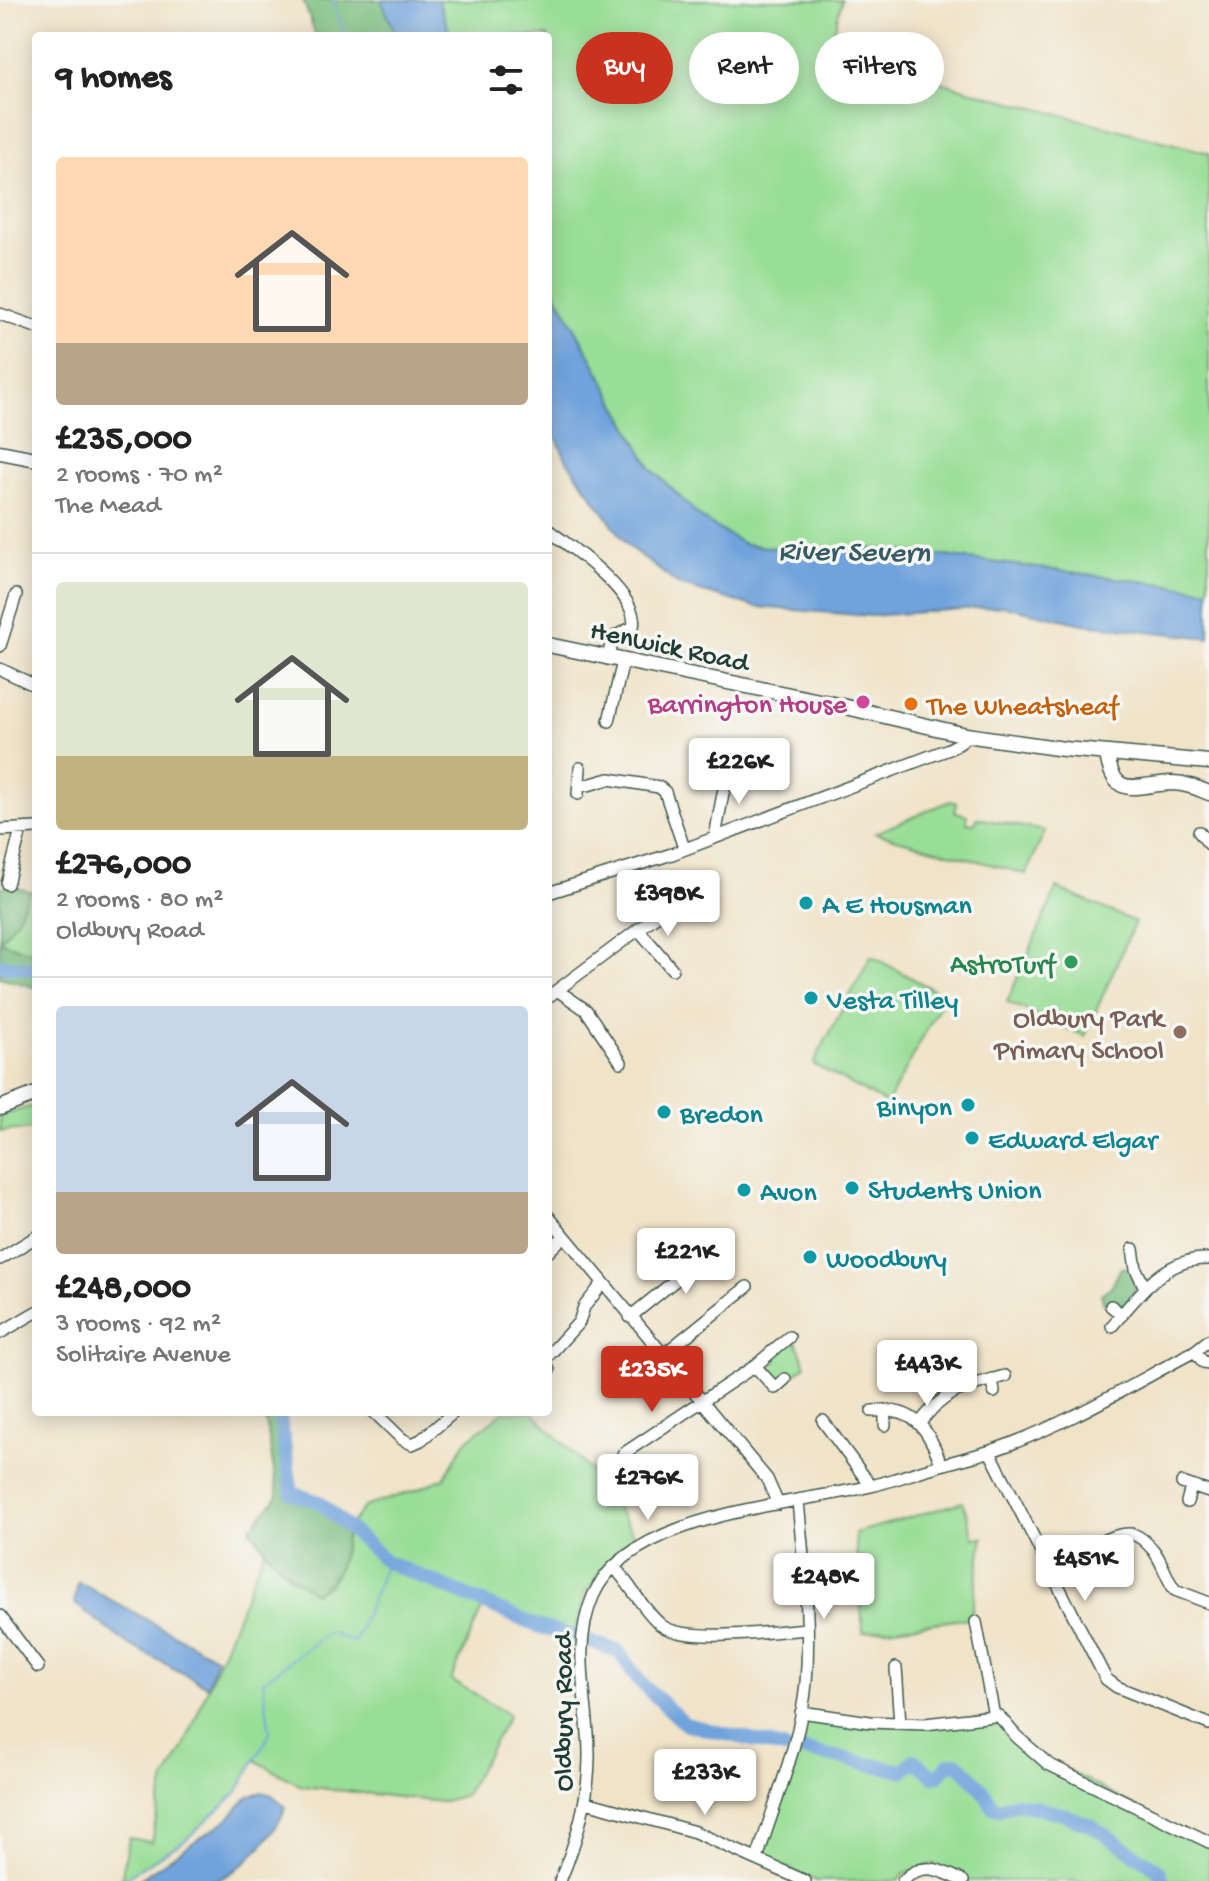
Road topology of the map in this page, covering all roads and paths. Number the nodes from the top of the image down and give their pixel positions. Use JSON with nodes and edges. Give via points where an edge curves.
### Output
{"nodes":[{"id":1,"x":0,"y":314,"type":"edge"},
{"id":2,"x":32,"y":326,"type":"edge"},
{"id":3,"x":0,"y":452,"type":"edge"},
{"id":4,"x":32,"y":458,"type":"edge"},
{"id":5,"x":552,"y":533,"type":"edge"},
{"id":6,"x":16,"y":595,"type":"dead end"},
{"id":7,"x":0,"y":646,"type":"edge"},
{"id":8,"x":552,"y":646,"type":"edge"},
{"id":9,"x":616,"y":660,"type":"junction"},
{"id":10,"x":0,"y":669,"type":"edge"},
{"id":11,"x":32,"y":684,"type":"edge"},
{"id":12,"x":609,"y":721,"type":"dead end"},
{"id":13,"x":966,"y":735,"type":"junction"},
{"id":14,"x":1107,"y":753,"type":"junction"},
{"id":15,"x":1209,"y":762,"type":"edge"},
{"id":16,"x":733,"y":765,"type":"dead end"},
{"id":17,"x":580,"y":768,"type":"dead end"},
{"id":18,"x":1209,"y":793,"type":"edge"},
{"id":19,"x":32,"y":829,"type":"edge"},
{"id":20,"x":0,"y":830,"type":"edge"},
{"id":21,"x":21,"y":830,"type":"junction"},
{"id":22,"x":1199,"y":832,"type":"dead end"},
{"id":23,"x":715,"y":837,"type":"junction"},
{"id":24,"x":1209,"y":844,"type":"edge"},
{"id":25,"x":684,"y":848,"type":"junction"},
{"id":26,"x":7,"y":884,"type":"dead end"},
{"id":27,"x":552,"y":892,"type":"edge"},
{"id":28,"x":675,"y":902,"type":"dead end"},
{"id":29,"x":638,"y":929,"type":"junction"},
{"id":30,"x":672,"y":969,"type":"dead end"},
{"id":31,"x":552,"y":994,"type":"edge"},
{"id":32,"x":621,"y":1062,"type":"dead end"},
{"id":33,"x":32,"y":1096,"type":"edge"},
{"id":34,"x":0,"y":1108,"type":"edge"},
{"id":35,"x":552,"y":1221,"type":"edge"},
{"id":36,"x":564,"y":1236,"type":"junction"},
{"id":37,"x":32,"y":1239,"type":"edge"},
{"id":38,"x":552,"y":1248,"type":"edge"},
{"id":39,"x":711,"y":1249,"type":"dead end"},
{"id":40,"x":1118,"y":1252,"type":"dead end"},
{"id":41,"x":0,"y":1259,"type":"edge"},
{"id":42,"x":1209,"y":1259,"type":"edge"},
{"id":43,"x":603,"y":1283,"type":"junction"},
{"id":44,"x":747,"y":1287,"type":"dead end"},
{"id":45,"x":1145,"y":1288,"type":"junction"},
{"id":46,"x":1111,"y":1306,"type":"dead end"},
{"id":47,"x":32,"y":1314,"type":"edge"},
{"id":48,"x":1122,"y":1315,"type":"junction"},
{"id":49,"x":630,"y":1317,"type":"junction"},
{"id":50,"x":1112,"y":1326,"type":"dead end"},
{"id":51,"x":0,"y":1333,"type":"edge"},
{"id":52,"x":789,"y":1337,"type":"dead end"},
{"id":53,"x":1209,"y":1340,"type":"edge"},
{"id":54,"x":1195,"y":1351,"type":"junction"},
{"id":55,"x":552,"y":1352,"type":"edge"},
{"id":56,"x":663,"y":1355,"type":"junction"},
{"id":57,"x":1209,"y":1363,"type":"edge"},
{"id":58,"x":755,"y":1366,"type":"junction"},
{"id":59,"x":785,"y":1379,"type":"dead end"},
{"id":60,"x":994,"y":1392,"type":"dead end"},
{"id":61,"x":701,"y":1402,"type":"junction"},
{"id":62,"x":378,"y":1416,"type":"edge"},
{"id":63,"x":449,"y":1416,"type":"edge"},
{"id":64,"x":823,"y":1421,"type":"dead end"},
{"id":65,"x":919,"y":1424,"type":"junction"},
{"id":66,"x":885,"y":1425,"type":"dead end"},
{"id":67,"x":990,"y":1452,"type":"junction"},
{"id":68,"x":623,"y":1454,"type":"dead end"},
{"id":69,"x":941,"y":1464,"type":"junction"},
{"id":70,"x":871,"y":1486,"type":"junction"},
{"id":71,"x":1209,"y":1492,"type":"edge"},
{"id":72,"x":798,"y":1500,"type":"junction"},
{"id":73,"x":1187,"y":1502,"type":"dead end"},
{"id":74,"x":778,"y":1504,"type":"junction"},
{"id":75,"x":614,"y":1567,"type":"junction"},
{"id":76,"x":1049,"y":1570,"type":"junction"},
{"id":77,"x":1209,"y":1603,"type":"edge"},
{"id":78,"x":0,"y":1616,"type":"edge"},
{"id":79,"x":976,"y":1623,"type":"dead end"},
{"id":80,"x":807,"y":1629,"type":"junction"},
{"id":81,"x":38,"y":1667,"type":"dead end"},
{"id":82,"x":896,"y":1668,"type":"dead end"},
{"id":83,"x":801,"y":1712,"type":"junction"},
{"id":84,"x":994,"y":1716,"type":"junction"},
{"id":85,"x":900,"y":1723,"type":"junction"},
{"id":86,"x":1209,"y":1724,"type":"edge"},
{"id":87,"x":586,"y":1802,"type":"junction"},
{"id":88,"x":1209,"y":1842,"type":"edge"},
{"id":89,"x":757,"y":1859,"type":"junction"},
{"id":90,"x":560,"y":1881,"type":"edge"},
{"id":91,"x":805,"y":1881,"type":"edge"},
{"id":92,"x":903,"y":1881,"type":"edge"},
{"id":93,"x":963,"y":1881,"type":"edge"}],
"edges":[{"from":1,"to":2,"type":"street"},
{"from":3,"to":4,"type":"main road"},
{"from":5,"to":9,"type":"street","via":[[614,584],[633,615],[633,627],[612,638]]},
{"from":6,"to":7,"type":"street"},
{"from":8,"to":9,"type":"main road","name":"Henwick Road"},
{"from":9,"to":12,"type":"street"},
{"from":9,"to":13,"type":"main road","name":"Henwick Road"},
{"from":10,"to":11,"type":"street"},
{"from":13,"to":14,"type":"main road","name":"Henwick Road"},
{"from":13,"to":23,"type":"street","via":[[949,749]]},
{"from":14,"to":15,"type":"main road","name":"Henwick Road"},
{"from":14,"to":18,"type":"main road","via":[[1118,783],[1138,788],[1174,783]]},
{"from":16,"to":23,"type":"street"},
{"from":17,"to":25,"type":"street","via":[[579,789],[609,779],[659,787]]},
{"from":19,"to":21,"type":"street"},
{"from":20,"to":21,"type":"street"},
{"from":21,"to":26,"type":"street"},
{"from":22,"to":24,"type":"street"},
{"from":23,"to":25,"type":"street"},
{"from":25,"to":27,"type":"street"},
{"from":28,"to":29,"type":"street"},
{"from":29,"to":30,"type":"street"},
{"from":29,"to":31,"type":"street"},
{"from":31,"to":32,"type":"street","via":[[586,1010]]},
{"from":33,"to":34,"type":"main road"},
{"from":35,"to":36,"type":"street"},
{"from":36,"to":38,"type":"street"},
{"from":36,"to":43,"type":"street"},
{"from":37,"to":41,"type":"street"},
{"from":39,"to":49,"type":"street"},
{"from":40,"to":45,"type":"street","via":[[1136,1247],[1136,1269]]},
{"from":42,"to":45,"type":"street","via":[[1176,1264]]},
{"from":43,"to":49,"type":"street"},
{"from":43,"to":55,"type":"street","via":[[579,1322]]},
{"from":44,"to":56,"type":"street"},
{"from":45,"to":48,"type":"street"},
{"from":46,"to":48,"type":"street"},
{"from":47,"to":51,"type":"street"},
{"from":48,"to":50,"type":"street"},
{"from":49,"to":56,"type":"street"},
{"from":52,"to":58,"type":"street"},
{"from":53,"to":54,"type":"street","name":"Oldbury Road"},
{"from":54,"to":57,"type":"street"},
{"from":54,"to":67,"type":"street","name":"Oldbury Road"},
{"from":56,"to":61,"type":"street"},
{"from":58,"to":59,"type":"street","via":[[775,1388]]},
{"from":58,"to":61,"type":"street"},
{"from":60,"to":65,"type":"street","via":[[998,1377],[970,1383],[934,1406]]},
{"from":61,"to":68,"type":"street"},
{"from":61,"to":74,"type":"street","via":[[767,1479]]},
{"from":62,"to":63,"type":"street","via":[[412,1444]]},
{"from":64,"to":70,"type":"street"},
{"from":65,"to":66,"type":"street","via":[[909,1416],[878,1410]]},
{"from":65,"to":69,"type":"street","via":[[931,1436]]},
{"from":67,"to":69,"type":"street","name":"Oldbury Road"},
{"from":67,"to":76,"type":"street"},
{"from":69,"to":70,"type":"street","name":"Oldbury Road"},
{"from":70,"to":72,"type":"street","name":"Oldbury Road"},
{"from":71,"to":73,"type":"street","via":[[1186,1485]]},
{"from":72,"to":74,"type":"street","name":"Oldbury Road"},
{"from":72,"to":80,"type":"street"},
{"from":74,"to":75,"type":"street","name":"Oldbury Road","via":[[657,1537]]},
{"from":75,"to":80,"type":"street","via":[[669,1632],[696,1636]]},
{"from":75,"to":87,"type":"street","name":"Oldbury Road","via":[[596,1591],[584,1625]]},
{"from":76,"to":77,"type":"street","via":[[1109,1538],[1134,1534],[1156,1554],[1175,1590]]},
{"from":76,"to":86,"type":"street","via":[[1110,1683]]},
{"from":78,"to":81,"type":"street"},
{"from":79,"to":84,"type":"street"},
{"from":80,"to":83,"type":"street"},
{"from":82,"to":85,"type":"street"},
{"from":83,"to":85,"type":"street"},
{"from":83,"to":89,"type":"street"},
{"from":84,"to":85,"type":"street"},
{"from":84,"to":88,"type":"street","via":[[1048,1764]]},
{"from":87,"to":89,"type":"street","via":[[683,1828]]},
{"from":87,"to":90,"type":"street","name":"Oldbury Road"},
{"from":89,"to":91,"type":"street"},
{"from":92,"to":93,"type":"street","via":[[921,1868]]}]}
